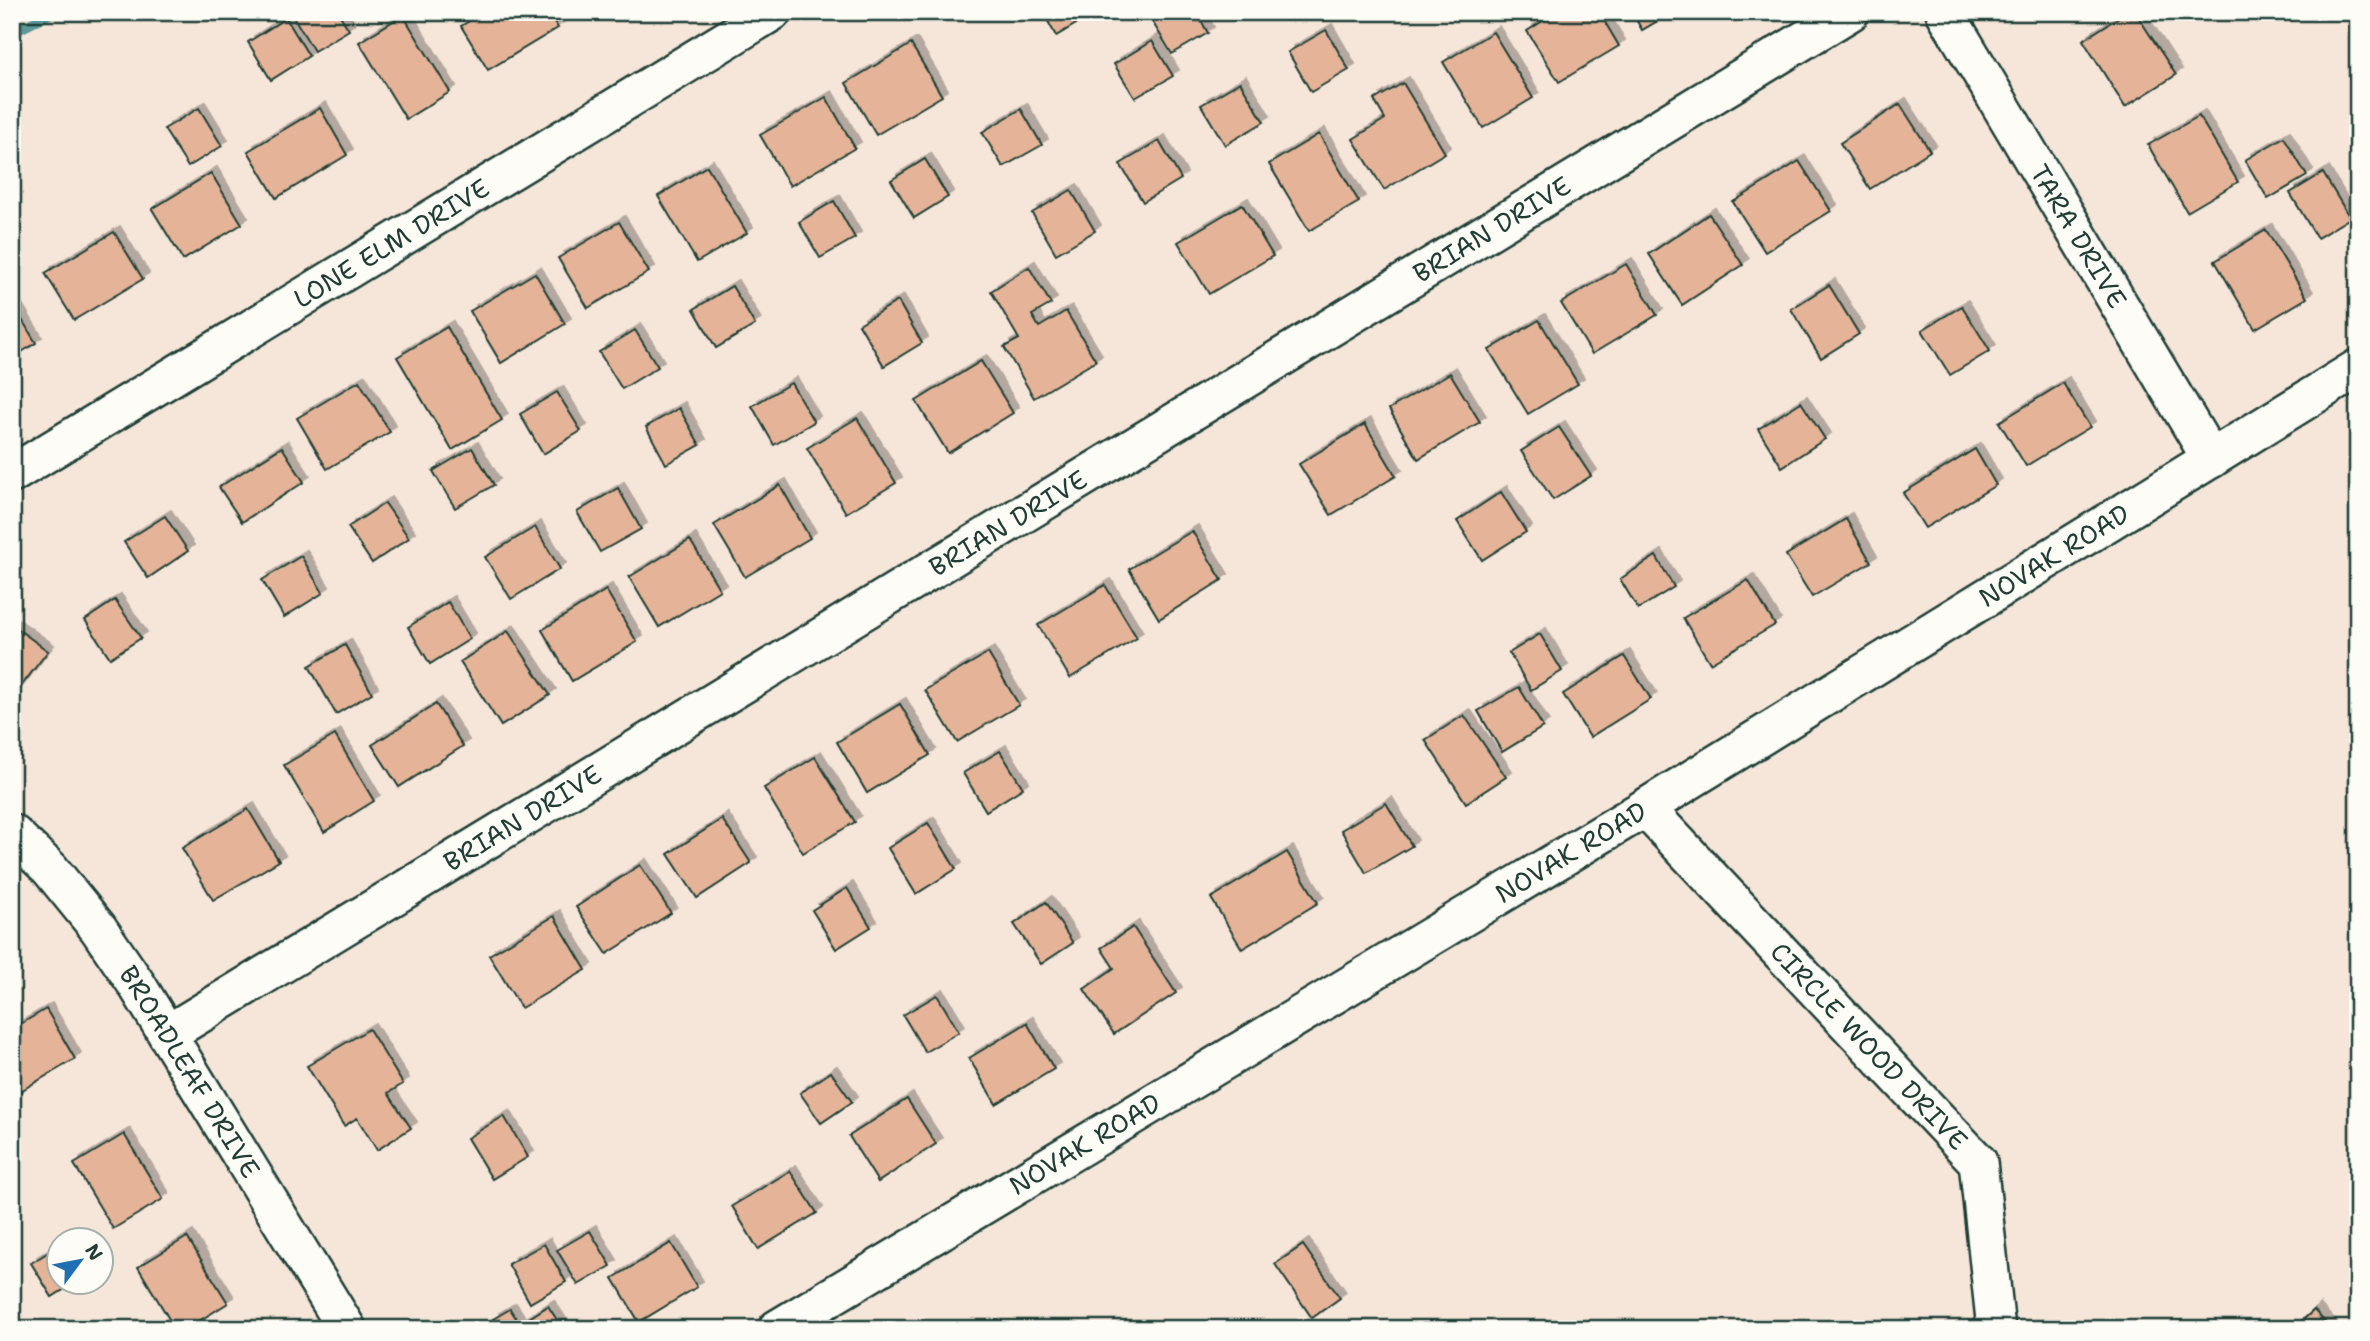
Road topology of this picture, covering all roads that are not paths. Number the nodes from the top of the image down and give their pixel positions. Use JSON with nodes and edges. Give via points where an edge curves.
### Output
{"nodes":[{"id":1,"x":772,"y":12,"type":"edge"},
{"id":2,"x":1850,"y":12,"type":"edge"},
{"id":3,"x":1945,"y":12,"type":"edge"},
{"id":4,"x":2358,"y":368,"type":"edge"},
{"id":5,"x":2211,"y":459,"type":"junction"},
{"id":6,"x":12,"y":474,"type":"edge"},
{"id":7,"x":1645,"y":808,"type":"junction"},
{"id":8,"x":12,"y":833,"type":"edge"},
{"id":9,"x":167,"y":1034,"type":"junction"},
{"id":10,"x":347,"y":1329,"type":"edge"},
{"id":11,"x":777,"y":1329,"type":"edge"},
{"id":12,"x":1996,"y":1329,"type":"edge"}],
"edges":[{"from":1,"to":6,"type":"street","name":"LONE ELM DRIVE"},
{"from":2,"to":9,"type":"street","name":"BRIAN DRIVE"},
{"from":3,"to":5,"type":"street","name":"TARA DRIVE"},
{"from":4,"to":5,"type":"street","name":"NOVAK ROAD"},
{"from":5,"to":7,"type":"street","name":"NOVAK ROAD"},
{"from":7,"to":11,"type":"street","name":"NOVAK ROAD"},
{"from":7,"to":12,"type":"street","name":"CIRCLE WOOD DRIVE","via":[[1978,1162]]},
{"from":8,"to":9,"type":"street","name":"BROADLEAF DRIVE","via":[[50,869],[98,928]]},
{"from":9,"to":10,"type":"street","name":"BROADLEAF DRIVE"}]}
